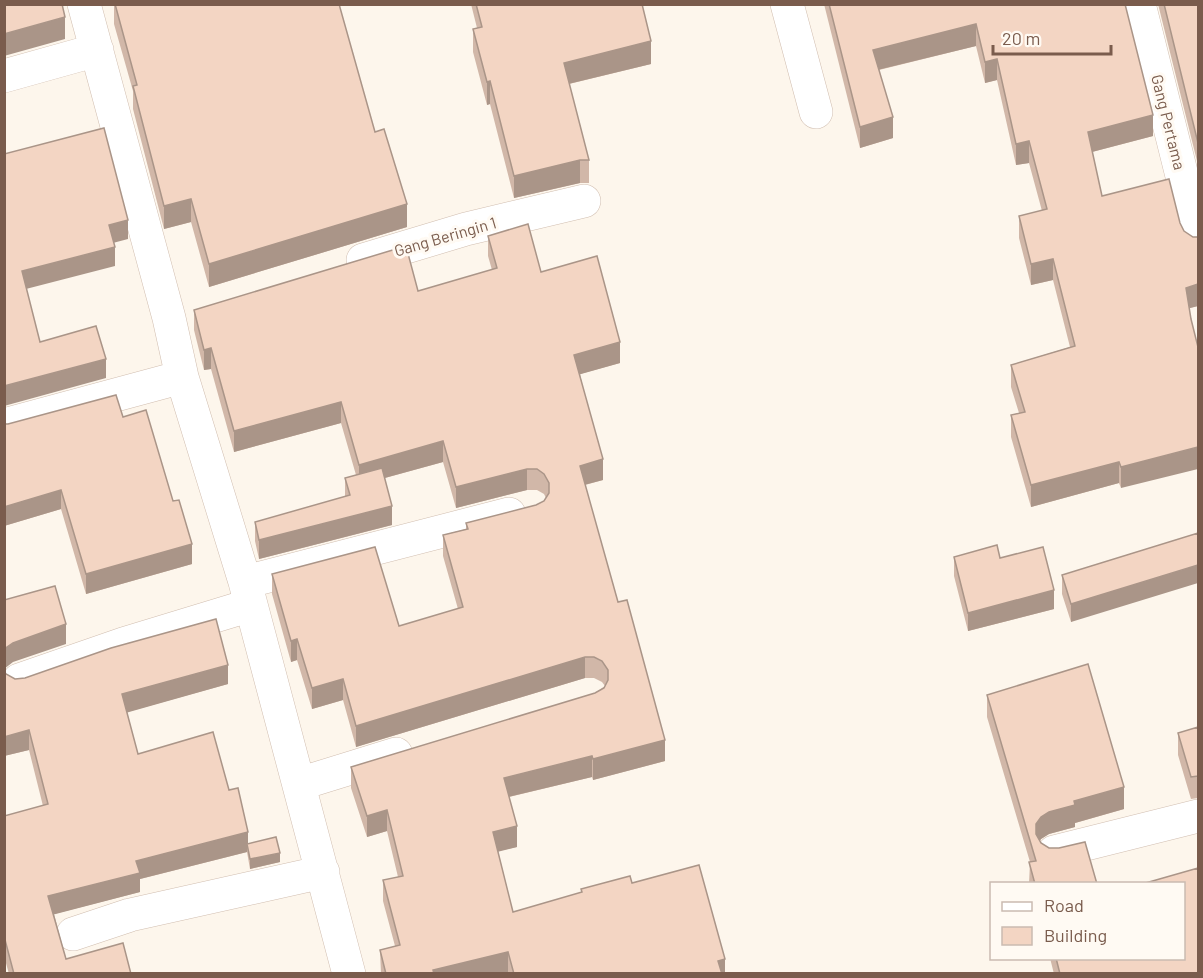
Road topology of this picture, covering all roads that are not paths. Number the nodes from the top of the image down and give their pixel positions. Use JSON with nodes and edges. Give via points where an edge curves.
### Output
{"nodes":[{"id":1,"x":84,"y":4,"type":"edge"},
{"id":2,"x":787,"y":4,"type":"edge"},
{"id":3,"x":1139,"y":4,"type":"edge"},
{"id":4,"x":97,"y":50,"type":"junction"},
{"id":5,"x":4,"y":76,"type":"edge"},
{"id":6,"x":816,"y":112,"type":"dead end"},
{"id":7,"x":584,"y":201,"type":"dead end"},
{"id":8,"x":1198,"y":240,"type":"edge"},
{"id":9,"x":340,"y":267,"type":"edge"},
{"id":10,"x":182,"y":377,"type":"junction"},
{"id":11,"x":4,"y":425,"type":"edge"},
{"id":12,"x":531,"y":508,"type":"edge"},
{"id":13,"x":248,"y":593,"type":"junction"},
{"id":14,"x":19,"y":680,"type":"edge"},
{"id":15,"x":422,"y":746,"type":"edge"},
{"id":16,"x":299,"y":784,"type":"junction"},
{"id":17,"x":1198,"y":816,"type":"edge"},
{"id":18,"x":1054,"y":852,"type":"edge"},
{"id":19,"x":323,"y":872,"type":"junction"},
{"id":20,"x":73,"y":934,"type":"dead end"},
{"id":21,"x":349,"y":974,"type":"edge"}],
"edges":[{"from":1,"to":4,"type":"street"},
{"from":2,"to":6,"type":"street"},
{"from":3,"to":8,"type":"street","name":"Gang Pertama"},
{"from":4,"to":5,"type":"street"},
{"from":4,"to":10,"type":"street","via":[[180,315]]},
{"from":7,"to":9,"type":"street","name":"Gang Beringin 1","via":[[465,229]]},
{"from":10,"to":11,"type":"street"},
{"from":10,"to":13,"type":"street"},
{"from":12,"to":13,"type":"street"},
{"from":13,"to":14,"type":"street"},
{"from":13,"to":16,"type":"street"},
{"from":15,"to":16,"type":"street"},
{"from":16,"to":19,"type":"street"},
{"from":17,"to":18,"type":"street"},
{"from":19,"to":20,"type":"street","via":[[130,915]]},
{"from":19,"to":21,"type":"street"}]}
